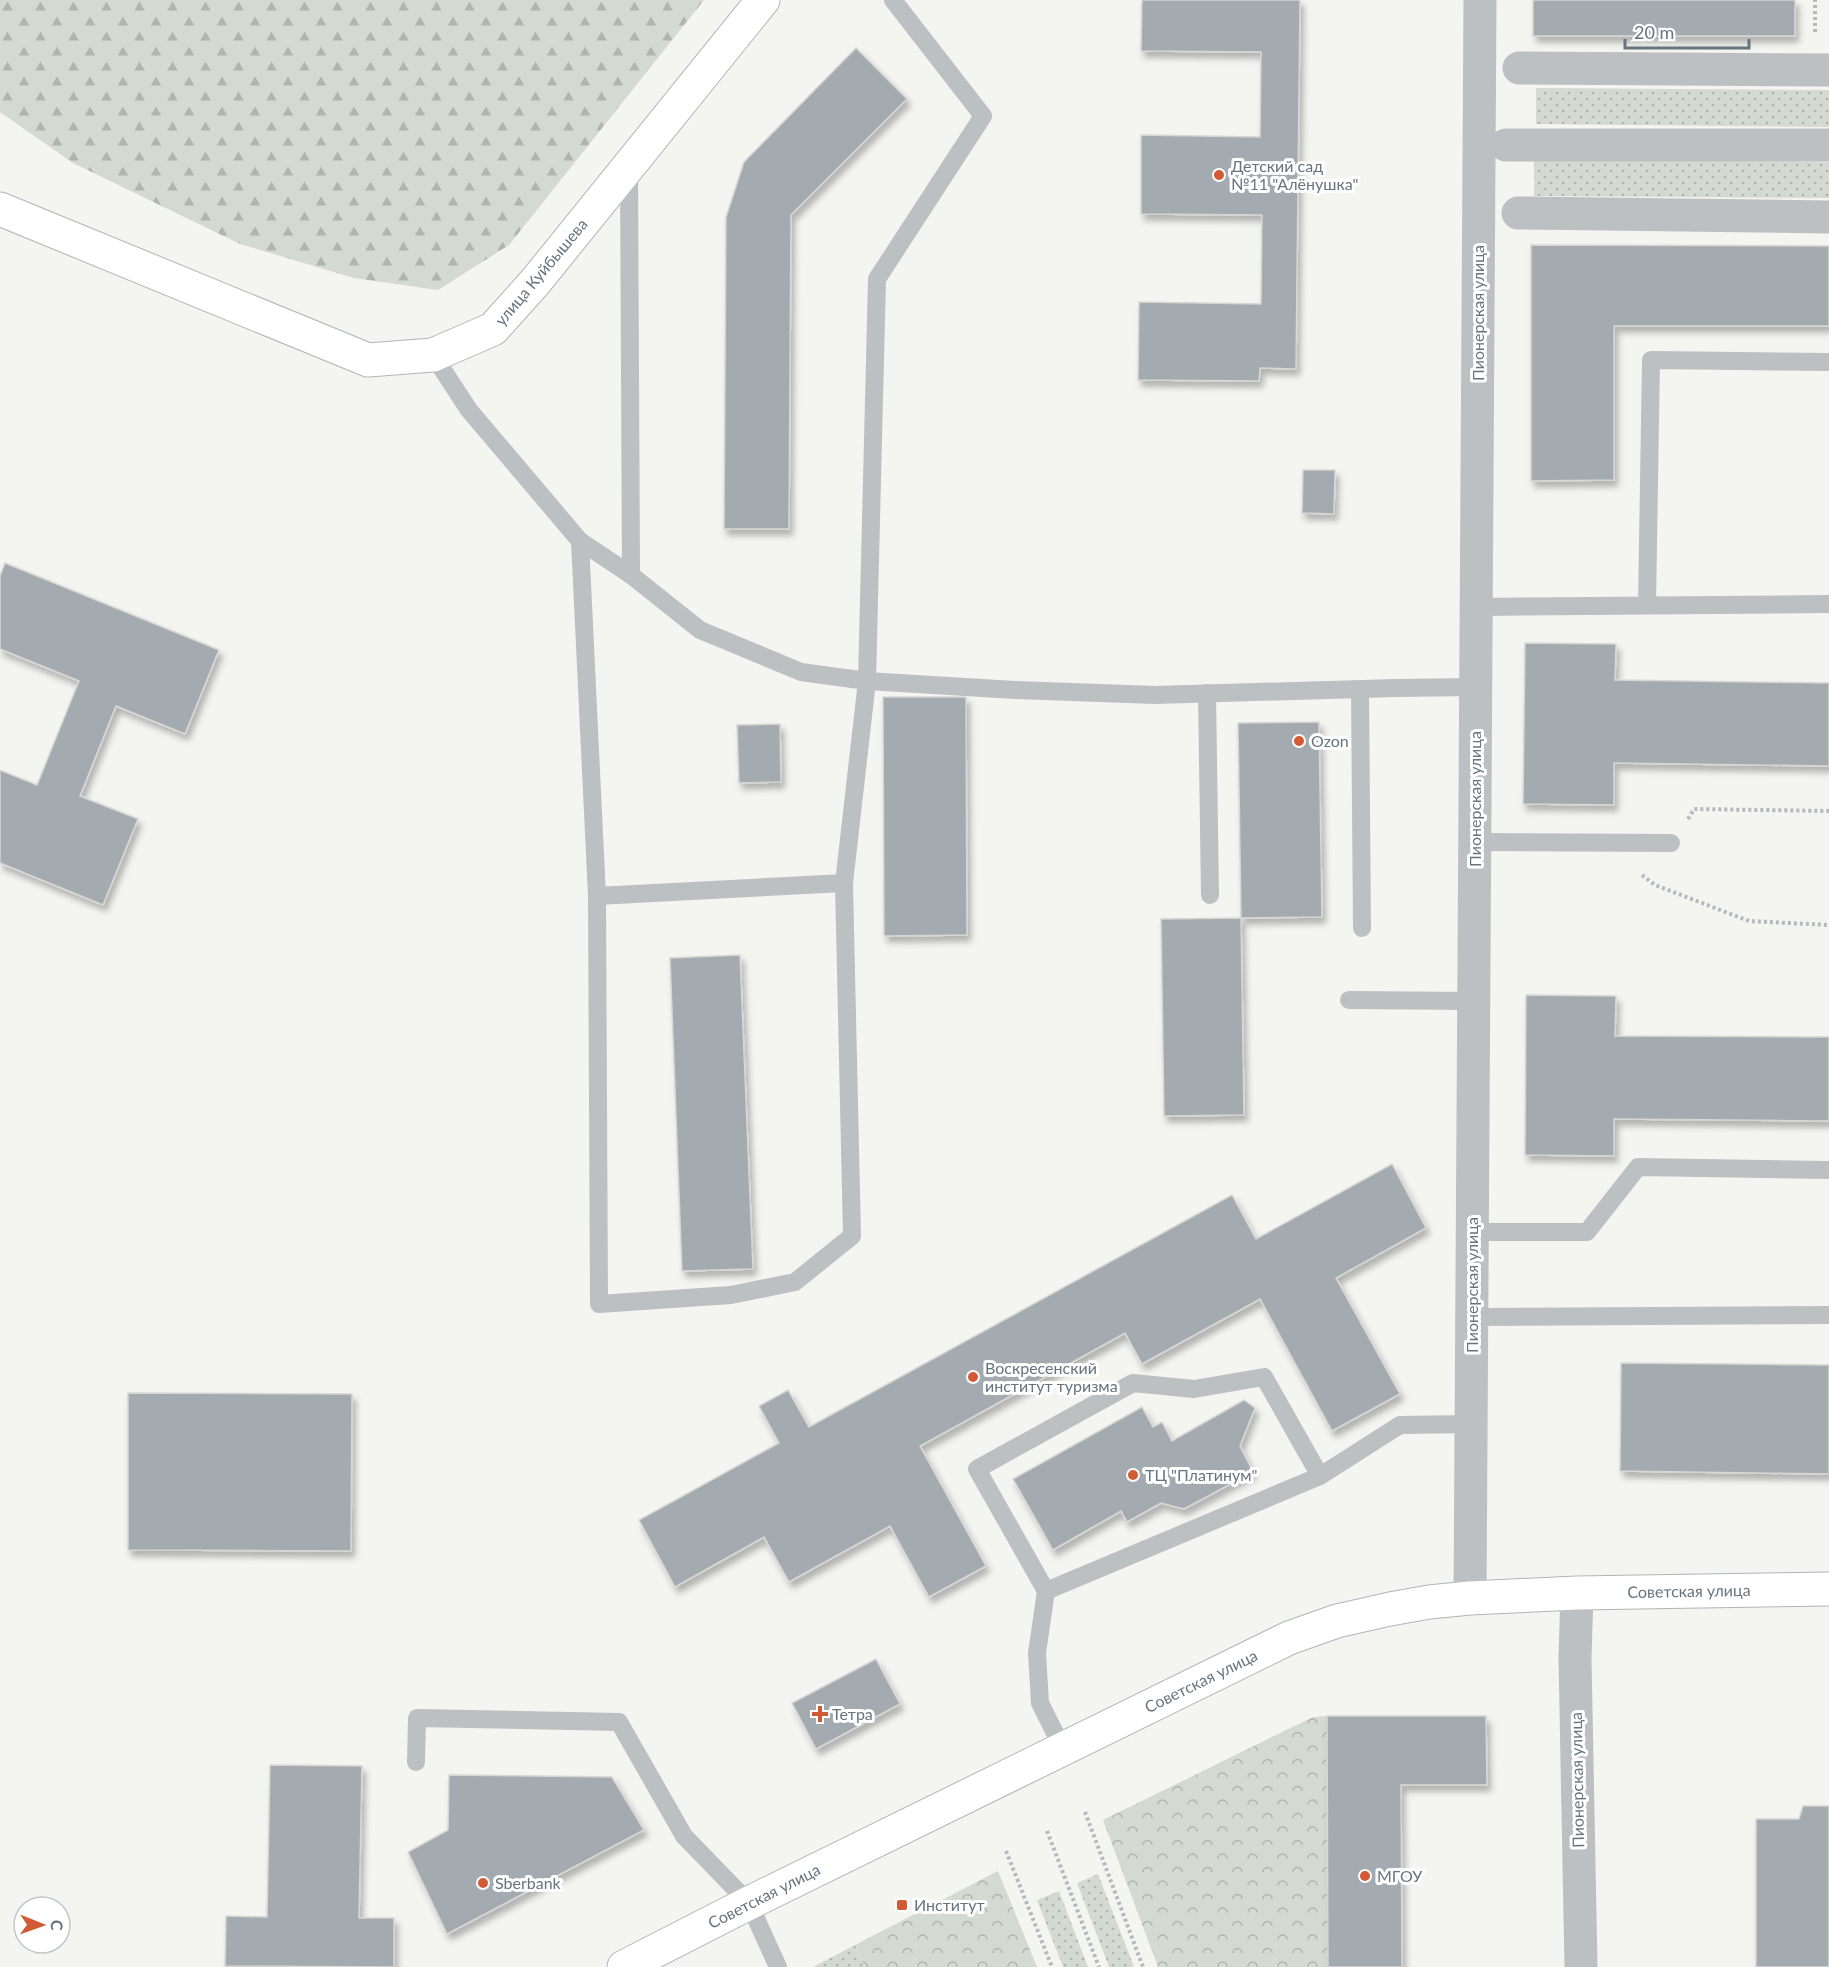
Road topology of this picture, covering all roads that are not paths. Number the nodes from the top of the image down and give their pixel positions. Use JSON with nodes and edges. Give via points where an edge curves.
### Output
{"nodes":[{"id":1,"x":763,"y":0,"type":"edge"},
{"id":2,"x":892,"y":0,"type":"edge"},
{"id":3,"x":1480,"y":0,"type":"edge"},
{"id":4,"x":1519,"y":68,"type":"dead end"},
{"id":5,"x":1829,"y":70,"type":"edge"},
{"id":6,"x":1506,"y":145,"type":"dead end"},
{"id":7,"x":1829,"y":145,"type":"edge"},
{"id":8,"x":629,"y":166,"type":"junction"},
{"id":9,"x":0,"y":209,"type":"edge"},
{"id":10,"x":1518,"y":213,"type":"dead end"},
{"id":11,"x":1829,"y":217,"type":"edge"},
{"id":12,"x":433,"y":355,"type":"junction"},
{"id":13,"x":1829,"y":362,"type":"edge"},
{"id":14,"x":580,"y":541,"type":"junction"},
{"id":15,"x":631,"y":575,"type":"junction"},
{"id":16,"x":1829,"y":604,"type":"edge"},
{"id":17,"x":1647,"y":605,"type":"junction"},
{"id":18,"x":1476,"y":607,"type":"junction"},
{"id":19,"x":867,"y":681,"type":"junction"},
{"id":20,"x":1476,"y":687,"type":"junction"},
{"id":21,"x":1360,"y":689,"type":"junction"},
{"id":22,"x":1207,"y":693,"type":"junction"},
{"id":23,"x":1475,"y":842,"type":"junction"},
{"id":24,"x":1671,"y":843,"type":"road end"},
{"id":25,"x":844,"y":883,"type":"junction"},
{"id":26,"x":1210,"y":895,"type":"dead end"},
{"id":27,"x":597,"y":896,"type":"junction"},
{"id":28,"x":1362,"y":928,"type":"dead end"},
{"id":29,"x":1349,"y":1000,"type":"dead end"},
{"id":30,"x":1474,"y":1001,"type":"junction"},
{"id":31,"x":1829,"y":1170,"type":"edge"},
{"id":32,"x":1473,"y":1232,"type":"junction"},
{"id":33,"x":1829,"y":1315,"type":"edge"},
{"id":34,"x":1472,"y":1317,"type":"junction"},
{"id":35,"x":1471,"y":1424,"type":"junction"},
{"id":36,"x":1320,"y":1476,"type":"junction"},
{"id":37,"x":1829,"y":1589,"type":"edge"},
{"id":38,"x":1046,"y":1591,"type":"junction"},
{"id":39,"x":1577,"y":1593,"type":"junction"},
{"id":40,"x":1470,"y":1598,"type":"junction"},
{"id":41,"x":1063,"y":1749,"type":"junction"},
{"id":42,"x":416,"y":1762,"type":"dead end"},
{"id":43,"x":749,"y":1903,"type":"junction"},
{"id":44,"x":624,"y":1967,"type":"edge"},
{"id":45,"x":778,"y":1967,"type":"edge"},
{"id":46,"x":1581,"y":1967,"type":"edge"}],
"edges":[{"from":1,"to":8,"type":"street","name":"улица Куйбышева"},
{"from":2,"to":19,"type":"lane","via":[[982,116],[877,279]]},
{"from":3,"to":18,"type":"street","name":"Пионерская улица"},
{"from":4,"to":5,"type":"street"},
{"from":6,"to":7,"type":"street"},
{"from":8,"to":12,"type":"street","name":"улица Куйбышева","via":[[493,329]]},
{"from":8,"to":15,"type":"lane"},
{"from":9,"to":12,"type":"street","name":"улица Куйбышева","via":[[368,360]]},
{"from":10,"to":11,"type":"street"},
{"from":12,"to":14,"type":"lane","via":[[469,410]]},
{"from":13,"to":17,"type":"lane","via":[[1651,360]]},
{"from":14,"to":15,"type":"lane"},
{"from":14,"to":27,"type":"lane"},
{"from":15,"to":19,"type":"lane","via":[[700,630],[801,672]]},
{"from":16,"to":17,"type":"lane"},
{"from":17,"to":18,"type":"lane"},
{"from":18,"to":20,"type":"street","name":"Пионерская улица"},
{"from":19,"to":22,"type":"lane","via":[[1155,695]]},
{"from":19,"to":25,"type":"lane"},
{"from":20,"to":21,"type":"lane"},
{"from":20,"to":23,"type":"street","name":"Пионерская улица"},
{"from":21,"to":22,"type":"lane"},
{"from":21,"to":28,"type":"lane"},
{"from":22,"to":26,"type":"lane"},
{"from":23,"to":24,"type":"lane"},
{"from":23,"to":30,"type":"street","name":"Пионерская улица"},
{"from":25,"to":27,"type":"lane"},
{"from":25,"to":27,"type":"lane","via":[[852,1236],[795,1282],[731,1295],[599,1304]]},
{"from":29,"to":30,"type":"lane"},
{"from":30,"to":32,"type":"street","name":"Пионерская улица"},
{"from":31,"to":32,"type":"lane","via":[[1638,1167],[1587,1232]]},
{"from":32,"to":34,"type":"street","name":"Пионерская улица"},
{"from":33,"to":34,"type":"lane"},
{"from":34,"to":35,"type":"street","name":"Пионерская улица"},
{"from":35,"to":36,"type":"lane","via":[[1400,1425]]},
{"from":35,"to":40,"type":"street","name":"Пионерская улица"},
{"from":36,"to":38,"type":"lane"},
{"from":36,"to":38,"type":"lane","via":[[1264,1377],[1194,1389],[1133,1383],[977,1468]]},
{"from":37,"to":39,"type":"street","name":"Советская улица"},
{"from":38,"to":41,"type":"lane","via":[[1037,1653],[1040,1703]]},
{"from":39,"to":40,"type":"street","name":"Советская улица"},
{"from":39,"to":46,"type":"street","name":"Пионерская улица"},
{"from":40,"to":41,"type":"street","name":"Советская улица","via":[[1390,1609],[1337,1621],[1289,1638]]},
{"from":41,"to":43,"type":"street","name":"Советская улица"},
{"from":42,"to":43,"type":"lane","via":[[417,1718],[619,1722],[684,1836]]},
{"from":43,"to":44,"type":"street","name":"Советская улица"},
{"from":43,"to":45,"type":"lane"}]}
